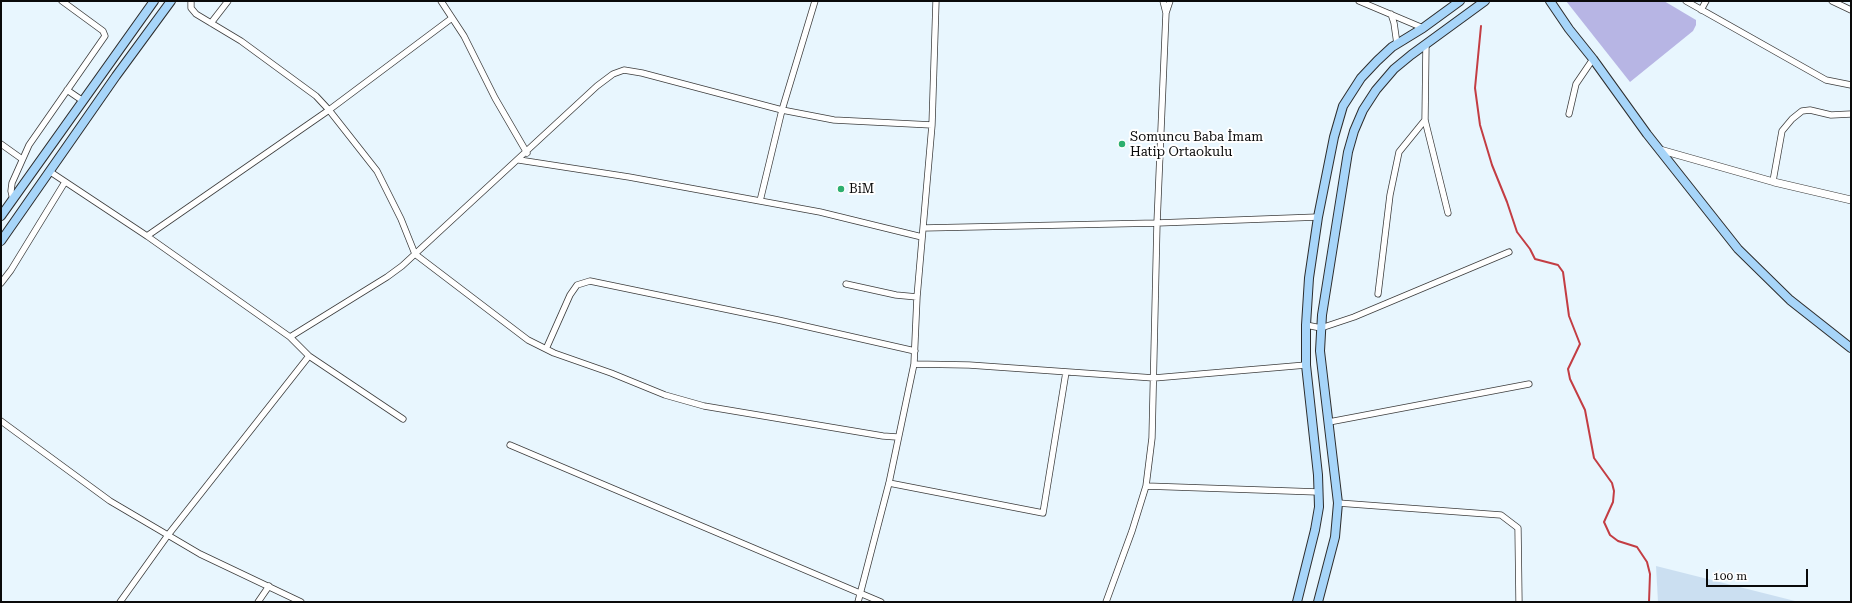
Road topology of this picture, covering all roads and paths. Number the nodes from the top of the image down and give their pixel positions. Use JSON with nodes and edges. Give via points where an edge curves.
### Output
{"nodes":[{"id":1,"x":62,"y":1,"type":"edge"},
{"id":2,"x":154,"y":1,"type":"edge"},
{"id":3,"x":171,"y":1,"type":"edge"},
{"id":4,"x":191,"y":1,"type":"edge"},
{"id":5,"x":228,"y":1,"type":"edge"},
{"id":6,"x":441,"y":1,"type":"edge"},
{"id":7,"x":815,"y":1,"type":"edge"},
{"id":8,"x":936,"y":1,"type":"edge"},
{"id":9,"x":1163,"y":1,"type":"edge"},
{"id":10,"x":1170,"y":1,"type":"edge"},
{"id":11,"x":1359,"y":1,"type":"edge"},
{"id":12,"x":1460,"y":1,"type":"edge"},
{"id":13,"x":1485,"y":1,"type":"edge"},
{"id":14,"x":1686,"y":1,"type":"edge"},
{"id":15,"x":1706,"y":1,"type":"edge"},
{"id":16,"x":1832,"y":1,"type":"edge"},
{"id":17,"x":1550,"y":2,"type":"edge"},
{"id":18,"x":1838,"y":2,"type":"edge"},
{"id":19,"x":1700,"y":10,"type":"junction"},
{"id":20,"x":1851,"y":10,"type":"edge"},
{"id":21,"x":1166,"y":13,"type":"junction"},
{"id":22,"x":1391,"y":14,"type":"junction"},
{"id":23,"x":452,"y":18,"type":"junction"},
{"id":24,"x":211,"y":23,"type":"junction"},
{"id":25,"x":1423,"y":28,"type":"junction"},
{"id":26,"x":1397,"y":44,"type":"junction"},
{"id":27,"x":1426,"y":44,"type":"junction"},
{"id":28,"x":1593,"y":59,"type":"junction"},
{"id":29,"x":1851,"y":85,"type":"edge"},
{"id":30,"x":67,"y":90,"type":"junction"},
{"id":31,"x":83,"y":101,"type":"junction"},
{"id":32,"x":329,"y":110,"type":"junction"},
{"id":33,"x":782,"y":110,"type":"junction"},
{"id":34,"x":1569,"y":114,"type":"dead end"},
{"id":35,"x":1851,"y":114,"type":"edge"},
{"id":36,"x":1425,"y":120,"type":"junction"},
{"id":37,"x":932,"y":125,"type":"junction"},
{"id":38,"x":1,"y":144,"type":"edge"},
{"id":39,"x":1661,"y":150,"type":"junction"},
{"id":40,"x":526,"y":153,"type":"junction"},
{"id":41,"x":22,"y":159,"type":"junction"},
{"id":42,"x":518,"y":160,"type":"junction"},
{"id":43,"x":49,"y":171,"type":"junction"},
{"id":44,"x":1773,"y":181,"type":"junction"},
{"id":45,"x":65,"y":182,"type":"junction"},
{"id":46,"x":13,"y":200,"type":"junction"},
{"id":47,"x":1851,"y":200,"type":"edge"},
{"id":48,"x":760,"y":201,"type":"junction"},
{"id":49,"x":1448,"y":213,"type":"dead end"},
{"id":50,"x":1,"y":216,"type":"edge"},
{"id":51,"x":1318,"y":217,"type":"junction"},
{"id":52,"x":1156,"y":223,"type":"junction"},
{"id":53,"x":923,"y":228,"type":"junction"},
{"id":54,"x":147,"y":236,"type":"junction"},
{"id":55,"x":922,"y":237,"type":"junction"},
{"id":56,"x":1,"y":241,"type":"edge"},
{"id":57,"x":1508,"y":252,"type":"dead end"},
{"id":58,"x":415,"y":254,"type":"junction"},
{"id":59,"x":1,"y":283,"type":"edge"},
{"id":60,"x":846,"y":284,"type":"dead end"},
{"id":61,"x":1378,"y":294,"type":"dead end"},
{"id":62,"x":917,"y":297,"type":"junction"},
{"id":63,"x":1306,"y":325,"type":"junction"},
{"id":64,"x":1322,"y":328,"type":"junction"},
{"id":65,"x":290,"y":337,"type":"junction"},
{"id":66,"x":1851,"y":348,"type":"edge"},
{"id":67,"x":546,"y":349,"type":"junction"},
{"id":68,"x":915,"y":352,"type":"junction"},
{"id":69,"x":309,"y":356,"type":"junction"},
{"id":70,"x":914,"y":364,"type":"junction"},
{"id":71,"x":1306,"y":365,"type":"junction"},
{"id":72,"x":1066,"y":372,"type":"junction"},
{"id":73,"x":1154,"y":378,"type":"junction"},
{"id":74,"x":1529,"y":384,"type":"dead end"},
{"id":75,"x":403,"y":419,"type":"dead end"},
{"id":76,"x":1,"y":421,"type":"edge"},
{"id":77,"x":1329,"y":422,"type":"junction"},
{"id":78,"x":897,"y":437,"type":"junction"},
{"id":79,"x":510,"y":445,"type":"dead end"},
{"id":80,"x":889,"y":483,"type":"junction"},
{"id":81,"x":1146,"y":486,"type":"junction"},
{"id":82,"x":1318,"y":492,"type":"junction"},
{"id":83,"x":1338,"y":503,"type":"junction"},
{"id":84,"x":168,"y":535,"type":"junction"},
{"id":85,"x":269,"y":586,"type":"junction"},
{"id":86,"x":860,"y":593,"type":"junction"},
{"id":87,"x":120,"y":602,"type":"edge"},
{"id":88,"x":258,"y":602,"type":"edge"},
{"id":89,"x":301,"y":602,"type":"edge"},
{"id":90,"x":858,"y":602,"type":"edge"},
{"id":91,"x":881,"y":602,"type":"edge"},
{"id":92,"x":1106,"y":602,"type":"edge"},
{"id":93,"x":1297,"y":602,"type":"edge"},
{"id":94,"x":1318,"y":602,"type":"edge"},
{"id":95,"x":1519,"y":602,"type":"edge"}],
"edges":[{"from":1,"to":30,"type":"street","via":[[103,31],[105,36]]},
{"from":2,"to":31,"type":"main road"},
{"from":3,"to":43,"type":"main road"},
{"from":4,"to":24,"type":"street","via":[[191,8]]},
{"from":5,"to":24,"type":"street"},
{"from":6,"to":23,"type":"street"},
{"from":7,"to":33,"type":"street"},
{"from":8,"to":37,"type":"street"},
{"from":9,"to":21,"type":"street"},
{"from":10,"to":21,"type":"street"},
{"from":11,"to":22,"type":"street"},
{"from":12,"to":25,"type":"main road"},
{"from":13,"to":27,"type":"main road"},
{"from":14,"to":19,"type":"street"},
{"from":15,"to":19,"type":"street"},
{"from":16,"to":18,"type":"street"},
{"from":17,"to":28,"type":"main road"},
{"from":18,"to":20,"type":"street"},
{"from":19,"to":29,"type":"street","via":[[1826,80]]},
{"from":21,"to":52,"type":"street"},
{"from":22,"to":25,"type":"street"},
{"from":22,"to":26,"type":"street"},
{"from":23,"to":32,"type":"street"},
{"from":23,"to":40,"type":"street"},
{"from":24,"to":32,"type":"street","via":[[241,41],[316,96]]},
{"from":25,"to":26,"type":"main road"},
{"from":26,"to":51,"type":"main road","via":[[1362,78],[1343,106]]},
{"from":27,"to":36,"type":"street"},
{"from":27,"to":64,"type":"main road","via":[[1385,78],[1363,110],[1354,131],[1348,152]]},
{"from":28,"to":34,"type":"street","via":[[1576,84]]},
{"from":28,"to":39,"type":"main road"},
{"from":30,"to":31,"type":"street"},
{"from":30,"to":41,"type":"street"},
{"from":31,"to":46,"type":"main road"},
{"from":32,"to":54,"type":"street"},
{"from":32,"to":58,"type":"street","via":[[377,171]]},
{"from":33,"to":37,"type":"street","via":[[834,120]]},
{"from":33,"to":40,"type":"street","via":[[624,70],[613,74],[597,86]]},
{"from":33,"to":48,"type":"street"},
{"from":35,"to":44,"type":"street","via":[[1831,115],[1802,110],[1782,132]]},
{"from":36,"to":49,"type":"street"},
{"from":36,"to":61,"type":"street","via":[[1399,152],[1390,195]]},
{"from":37,"to":53,"type":"street"},
{"from":38,"to":41,"type":"street"},
{"from":39,"to":44,"type":"street"},
{"from":39,"to":66,"type":"main road","via":[[1725,234],[1753,266],[1790,300]]},
{"from":40,"to":42,"type":"street"},
{"from":41,"to":46,"type":"street","via":[[12,183]]},
{"from":42,"to":48,"type":"street"},
{"from":42,"to":58,"type":"street"},
{"from":43,"to":45,"type":"street"},
{"from":43,"to":56,"type":"main road"},
{"from":44,"to":47,"type":"street"},
{"from":45,"to":54,"type":"street"},
{"from":45,"to":59,"type":"street"},
{"from":46,"to":50,"type":"main road"},
{"from":48,"to":55,"type":"street","via":[[820,212]]},
{"from":51,"to":52,"type":"street"},
{"from":51,"to":63,"type":"main road","via":[[1309,278]]},
{"from":52,"to":53,"type":"street"},
{"from":52,"to":73,"type":"street"},
{"from":53,"to":55,"type":"street"},
{"from":54,"to":65,"type":"street"},
{"from":55,"to":62,"type":"street"},
{"from":57,"to":64,"type":"street"},
{"from":58,"to":65,"type":"street","via":[[388,277]]},
{"from":58,"to":67,"type":"street","via":[[528,340]]},
{"from":60,"to":62,"type":"street"},
{"from":62,"to":68,"type":"street"},
{"from":63,"to":64,"type":"street"},
{"from":63,"to":71,"type":"main road"},
{"from":64,"to":77,"type":"main road","via":[[1320,351]]},
{"from":65,"to":69,"type":"street"},
{"from":67,"to":68,"type":"street","via":[[570,295],[577,285],[590,281],[778,320]]},
{"from":67,"to":78,"type":"street","via":[[665,395],[704,406]]},
{"from":68,"to":70,"type":"street"},
{"from":69,"to":75,"type":"street"},
{"from":69,"to":84,"type":"street"},
{"from":70,"to":72,"type":"street"},
{"from":70,"to":78,"type":"street"},
{"from":71,"to":73,"type":"street"},
{"from":71,"to":82,"type":"main road"},
{"from":72,"to":73,"type":"street"},
{"from":72,"to":80,"type":"street","via":[[1043,513]]},
{"from":73,"to":81,"type":"street","via":[[1152,438]]},
{"from":74,"to":77,"type":"street"},
{"from":76,"to":84,"type":"street","via":[[110,501]]},
{"from":77,"to":83,"type":"main road"},
{"from":78,"to":80,"type":"street"},
{"from":79,"to":86,"type":"street"},
{"from":80,"to":86,"type":"street"},
{"from":81,"to":82,"type":"street"},
{"from":81,"to":92,"type":"street"},
{"from":82,"to":93,"type":"main road","via":[[1319,508],[1315,530]]},
{"from":83,"to":94,"type":"main road","via":[[1335,537]]},
{"from":83,"to":95,"type":"street","via":[[1501,515],[1518,528]]},
{"from":84,"to":85,"type":"street","via":[[200,554]]},
{"from":84,"to":87,"type":"street"},
{"from":85,"to":88,"type":"street"},
{"from":85,"to":89,"type":"street"},
{"from":86,"to":90,"type":"street"},
{"from":86,"to":91,"type":"street"}]}
